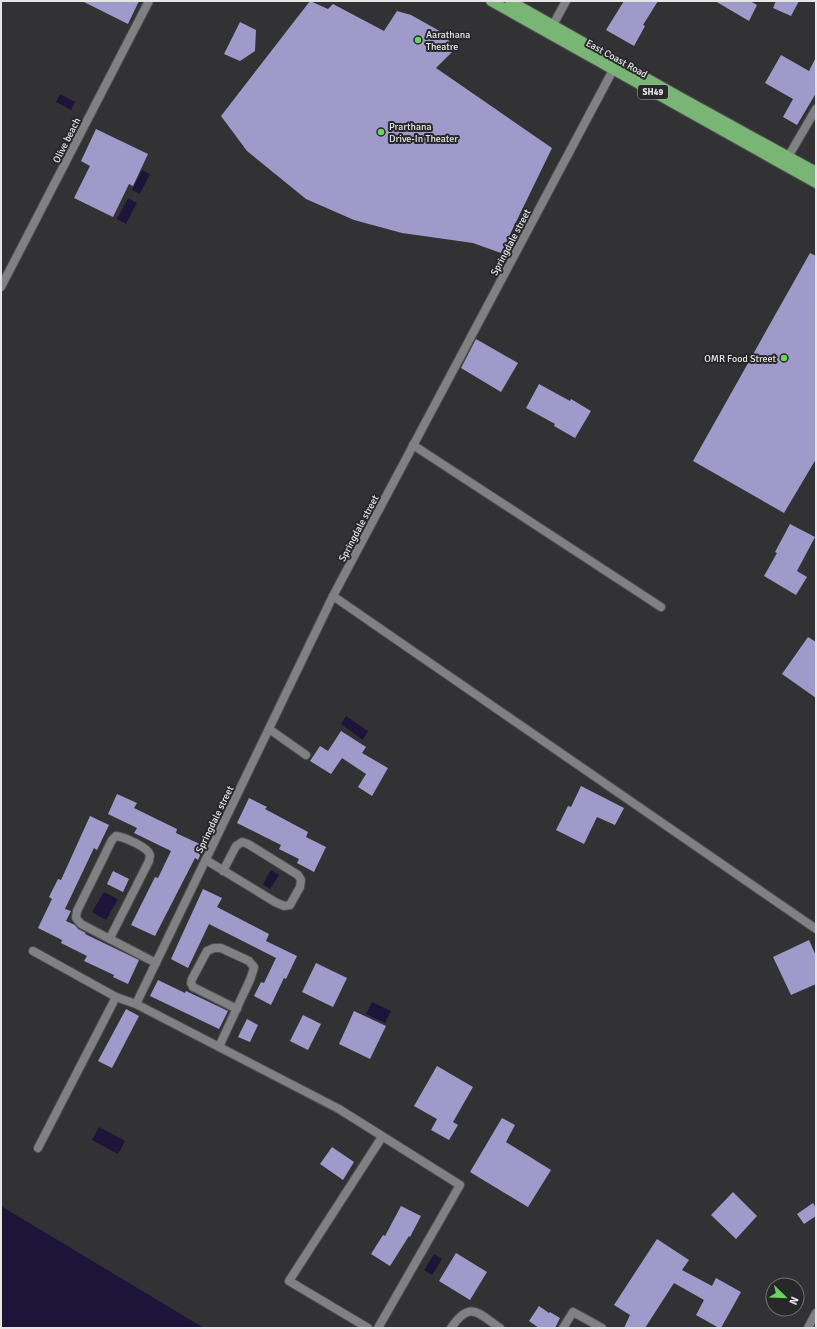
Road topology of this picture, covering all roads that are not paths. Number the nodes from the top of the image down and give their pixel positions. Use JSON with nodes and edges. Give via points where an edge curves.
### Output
{"nodes":[{"id":1,"x":150,"y":1,"type":"edge"},
{"id":2,"x":491,"y":1,"type":"edge"},
{"id":3,"x":510,"y":1,"type":"edge"},
{"id":4,"x":566,"y":1,"type":"edge"},
{"id":5,"x":553,"y":25,"type":"junction"},
{"id":6,"x":613,"y":70,"type":"junction"},
{"id":7,"x":816,"y":109,"type":"edge"},
{"id":8,"x":788,"y":157,"type":"junction"},
{"id":9,"x":816,"y":172,"type":"edge"},
{"id":10,"x":816,"y":183,"type":"edge"},
{"id":11,"x":1,"y":288,"type":"edge"},
{"id":12,"x":413,"y":445,"type":"junction"},
{"id":13,"x":333,"y":596,"type":"junction"},
{"id":14,"x":661,"y":607,"type":"dead end"},
{"id":15,"x":269,"y":730,"type":"junction"},
{"id":16,"x":306,"y":755,"type":"dead end"},
{"id":17,"x":206,"y":860,"type":"junction"},
{"id":18,"x":223,"y":870,"type":"junction"},
{"id":19,"x":816,"y":929,"type":"edge"},
{"id":20,"x":110,"y":938,"type":"junction"},
{"id":21,"x":33,"y":951,"type":"dead end"},
{"id":22,"x":156,"y":962,"type":"junction"},
{"id":23,"x":116,"y":997,"type":"junction"},
{"id":24,"x":136,"y":1004,"type":"junction"},
{"id":25,"x":237,"y":1009,"type":"junction"},
{"id":26,"x":219,"y":1047,"type":"junction"},
{"id":27,"x":382,"y":1137,"type":"junction"},
{"id":28,"x":38,"y":1148,"type":"dead end"},
{"id":29,"x":816,"y":1313,"type":"edge"},
{"id":30,"x":368,"y":1328,"type":"edge"},
{"id":31,"x":378,"y":1328,"type":"edge"},
{"id":32,"x":451,"y":1328,"type":"edge"},
{"id":33,"x":500,"y":1328,"type":"edge"},
{"id":34,"x":563,"y":1328,"type":"edge"},
{"id":35,"x":602,"y":1328,"type":"edge"},
{"id":36,"x":808,"y":1328,"type":"edge"}],
"edges":[{"from":1,"to":11,"type":"street","name":"Olive beach"},
{"from":2,"to":6,"type":"main road","name":"East Coast Road","number":"SH49"},
{"from":3,"to":5,"type":"main road","name":"East Coast Road","number":"SH49"},
{"from":4,"to":5,"type":"street"},
{"from":5,"to":8,"type":"main road","name":"East Coast Road","number":"SH49"},
{"from":6,"to":10,"type":"main road","name":"East Coast Road","number":"SH49"},
{"from":6,"to":12,"type":"street","name":"Springdale street"},
{"from":7,"to":8,"type":"street"},
{"from":8,"to":9,"type":"main road","name":"East Coast Road","number":"SH49"},
{"from":12,"to":13,"type":"street","name":"Springdale street"},
{"from":12,"to":14,"type":"street"},
{"from":13,"to":15,"type":"street","name":"Springdale street"},
{"from":13,"to":19,"type":"street"},
{"from":15,"to":16,"type":"street"},
{"from":15,"to":17,"type":"street","name":"Springdale street"},
{"from":17,"to":18,"type":"street"},
{"from":17,"to":22,"type":"street","name":"Springdale street"},
{"from":18,"to":18,"type":"street","via":[[284,906],[290,905],[300,887],[301,880],[298,875],[242,842],[236,846]]},
{"from":20,"to":20,"type":"street","via":[[150,855],[147,849],[116,836],[77,911],[76,918],[81,924]]},
{"from":20,"to":22,"type":"street"},
{"from":21,"to":23,"type":"street"},
{"from":22,"to":24,"type":"street","name":"Springdale street"},
{"from":23,"to":24,"type":"street"},
{"from":23,"to":28,"type":"street"},
{"from":24,"to":26,"type":"street"},
{"from":25,"to":25,"type":"street","via":[[254,967],[249,961],[221,948],[207,951],[192,979],[192,987]]},
{"from":25,"to":26,"type":"street"},
{"from":26,"to":27,"type":"street","via":[[339,1110]]},
{"from":27,"to":30,"type":"street","via":[[289,1281]]},
{"from":27,"to":31,"type":"street","via":[[460,1185]]},
{"from":29,"to":36,"type":"street"},
{"from":32,"to":33,"type":"street","via":[[460,1316],[468,1311],[474,1311]]},
{"from":34,"to":35,"type":"street","via":[[573,1312]]}]}
